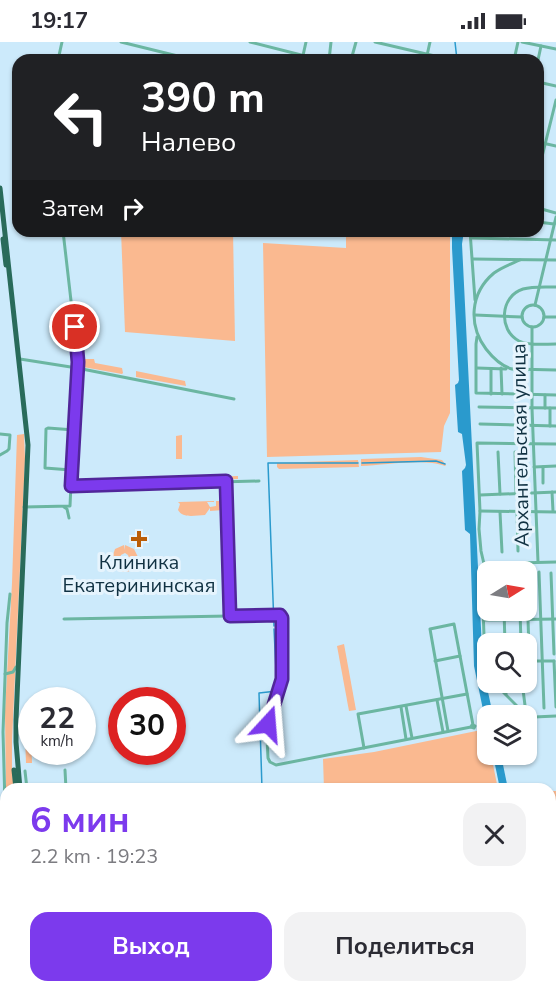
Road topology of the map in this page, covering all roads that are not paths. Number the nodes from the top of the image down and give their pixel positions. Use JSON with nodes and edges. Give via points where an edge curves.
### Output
{"nodes":[{"id":1,"x":121,"y":42,"type":"edge"},
{"id":2,"x":250,"y":42,"type":"edge"},
{"id":3,"x":375,"y":42,"type":"edge"},
{"id":4,"x":430,"y":42,"type":"edge"},
{"id":5,"x":520,"y":42,"type":"edge"},
{"id":6,"x":541,"y":46,"type":"junction"},
{"id":7,"x":556,"y":49,"type":"edge"},
{"id":8,"x":170,"y":54,"type":"edge"},
{"id":9,"x":290,"y":54,"type":"edge"},
{"id":10,"x":427,"y":54,"type":"joint"},
{"id":11,"x":539,"y":54,"type":"edge"},
{"id":12,"x":556,"y":100,"type":"edge"},
{"id":13,"x":546,"y":144,"type":"junction"},
{"id":14,"x":556,"y":146,"type":"edge"},
{"id":15,"x":544,"y":151,"type":"edge"},
{"id":16,"x":0,"y":185,"type":"edge"},
{"id":17,"x":0,"y":200,"type":"edge"},
{"id":18,"x":556,"y":215,"type":"edge"},
{"id":19,"x":555,"y":224,"type":"edge"},
{"id":20,"x":63,"y":237,"type":"edge"},
{"id":21,"x":472,"y":238,"type":"joint"},
{"id":22,"x":551,"y":240,"type":"junction"},
{"id":23,"x":556,"y":240,"type":"edge"},
{"id":24,"x":473,"y":259,"type":"junction"},
{"id":25,"x":519,"y":260,"type":"junction"},
{"id":26,"x":546,"y":260,"type":"junction"},
{"id":27,"x":556,"y":260,"type":"edge"},
{"id":28,"x":556,"y":287,"type":"edge"},
{"id":29,"x":540,"y":288,"type":"junction"},
{"id":30,"x":475,"y":302,"type":"junction"},
{"id":31,"x":535,"y":305,"type":"junction"},
{"id":32,"x":475,"y":315,"type":"junction"},
{"id":33,"x":504,"y":316,"type":"junction"},
{"id":34,"x":522,"y":317,"type":"junction"},
{"id":35,"x":544,"y":317,"type":"junction"},
{"id":36,"x":556,"y":317,"type":"edge"},
{"id":37,"x":532,"y":327,"type":"junction"},
{"id":38,"x":477,"y":336,"type":"junction"},
{"id":39,"x":533,"y":344,"type":"junction"},
{"id":40,"x":556,"y":344,"type":"edge"},
{"id":41,"x":20,"y":359,"type":"junction"},
{"id":42,"x":77,"y":368,"type":"junction"},
{"id":43,"x":476,"y":368,"type":"junction"},
{"id":44,"x":501,"y":368,"type":"junction"},
{"id":45,"x":491,"y":369,"type":"junction"},
{"id":46,"x":512,"y":369,"type":"junction"},
{"id":47,"x":533,"y":369,"type":"junction"},
{"id":48,"x":556,"y":370,"type":"edge"},
{"id":49,"x":491,"y":394,"type":"junction"},
{"id":50,"x":502,"y":394,"type":"junction"},
{"id":51,"x":533,"y":395,"type":"junction"},
{"id":52,"x":545,"y":395,"type":"junction"},
{"id":53,"x":556,"y":395,"type":"edge"},
{"id":54,"x":234,"y":399,"type":"dead end"},
{"id":55,"x":479,"y":407,"type":"dead end"},
{"id":56,"x":532,"y":408,"type":"junction"},
{"id":57,"x":545,"y":408,"type":"junction"},
{"id":58,"x":550,"y":408,"type":"junction"},
{"id":59,"x":556,"y":408,"type":"edge"},
{"id":60,"x":480,"y":424,"type":"dead end"},
{"id":61,"x":533,"y":426,"type":"junction"},
{"id":62,"x":550,"y":426,"type":"junction"},
{"id":63,"x":556,"y":426,"type":"edge"},
{"id":64,"x":74,"y":430,"type":"junction"},
{"id":65,"x":0,"y":434,"type":"edge"},
{"id":66,"x":534,"y":444,"type":"junction"},
{"id":67,"x":556,"y":444,"type":"edge"},
{"id":68,"x":498,"y":452,"type":"dead end"},
{"id":69,"x":515,"y":452,"type":"dead end"},
{"id":70,"x":0,"y":455,"type":"edge"},
{"id":71,"x":543,"y":466,"type":"junction"},
{"id":72,"x":556,"y":466,"type":"edge"},
{"id":73,"x":534,"y":467,"type":"junction"},
{"id":74,"x":72,"y":470,"type":"junction"},
{"id":75,"x":226,"y":481,"type":"junction"},
{"id":76,"x":259,"y":481,"type":"dead end"},
{"id":77,"x":543,"y":483,"type":"dead end"},
{"id":78,"x":71,"y":486,"type":"junction"},
{"id":79,"x":554,"y":492,"type":"edge"},
{"id":80,"x":535,"y":493,"type":"junction"},
{"id":81,"x":500,"y":494,"type":"junction"},
{"id":82,"x":516,"y":494,"type":"junction"},
{"id":83,"x":480,"y":495,"type":"junction"},
{"id":84,"x":70,"y":498,"type":"junction"},
{"id":85,"x":28,"y":507,"type":"junction"},
{"id":86,"x":62,"y":507,"type":"junction"},
{"id":87,"x":480,"y":512,"type":"junction"},
{"id":88,"x":500,"y":512,"type":"junction"},
{"id":89,"x":517,"y":512,"type":"junction"},
{"id":90,"x":536,"y":512,"type":"junction"},
{"id":91,"x":554,"y":512,"type":"edge"},
{"id":92,"x":69,"y":518,"type":"dead end"},
{"id":93,"x":518,"y":551,"type":"dead end"},
{"id":94,"x":502,"y":552,"type":"dead end"},
{"id":95,"x":484,"y":561,"type":"edge"},
{"id":96,"x":538,"y":562,"type":"joint"},
{"id":97,"x":556,"y":562,"type":"edge"},
{"id":98,"x":540,"y":573,"type":"dead end"},
{"id":99,"x":551,"y":573,"type":"dead end"},
{"id":100,"x":10,"y":594,"type":"dead end"},
{"id":101,"x":230,"y":616,"type":"junction"},
{"id":102,"x":64,"y":619,"type":"dead end"},
{"id":103,"x":537,"y":619,"type":"edge"},
{"id":104,"x":541,"y":619,"type":"junction"},
{"id":105,"x":554,"y":619,"type":"edge"},
{"id":106,"x":554,"y":654,"type":"dead end"},
{"id":107,"x":460,"y":656,"type":"junction"},
{"id":108,"x":435,"y":661,"type":"junction"},
{"id":109,"x":537,"y":661,"type":"edge"},
{"id":110,"x":542,"y":661,"type":"junction"},
{"id":111,"x":555,"y":661,"type":"edge"},
{"id":112,"x":17,"y":666,"type":"junction"},
{"id":113,"x":7,"y":674,"type":"junction"},
{"id":114,"x":16,"y":681,"type":"junction"},
{"id":115,"x":467,"y":694,"type":"junction"},
{"id":116,"x":506,"y":695,"type":"edge"},
{"id":117,"x":442,"y":699,"type":"junction"},
{"id":118,"x":437,"y":700,"type":"junction"},
{"id":119,"x":16,"y":701,"type":"junction"},
{"id":120,"x":516,"y":705,"type":"edge"},
{"id":121,"x":401,"y":706,"type":"junction"},
{"id":122,"x":406,"y":706,"type":"junction"},
{"id":123,"x":556,"y":707,"type":"edge"},
{"id":124,"x":544,"y":708,"type":"dead end"},
{"id":125,"x":556,"y":716,"type":"edge"},
{"id":126,"x":537,"y":717,"type":"edge"},
{"id":127,"x":448,"y":731,"type":"junction"},
{"id":128,"x":443,"y":732,"type":"junction"},
{"id":129,"x":412,"y":738,"type":"junction"},
{"id":130,"x":406,"y":740,"type":"junction"},
{"id":131,"x":364,"y":748,"type":"junction"},
{"id":132,"x":66,"y":770,"type":"dead end"},
{"id":133,"x":25,"y":771,"type":"dead end"},
{"id":134,"x":4,"y":783,"type":"edge"},
{"id":135,"x":16,"y":783,"type":"edge"},
{"id":136,"x":26,"y":783,"type":"edge"},
{"id":137,"x":66,"y":783,"type":"edge"}],
"edges":[{"from":1,"to":8,"type":"street"},
{"from":2,"to":9,"type":"street"},
{"from":3,"to":10,"type":"street"},
{"from":4,"to":10,"type":"street"},
{"from":5,"to":6,"type":"street"},
{"from":6,"to":7,"type":"street"},
{"from":6,"to":11,"type":"street"},
{"from":12,"to":13,"type":"street"},
{"from":13,"to":14,"type":"street"},
{"from":13,"to":15,"type":"street"},
{"from":16,"to":41,"type":"highway"},
{"from":17,"to":85,"type":"highway","via":[[26,431]]},
{"from":18,"to":19,"type":"street"},
{"from":19,"to":22,"type":"street"},
{"from":20,"to":42,"type":"street"},
{"from":21,"to":22,"type":"street"},
{"from":21,"to":24,"type":"street"},
{"from":22,"to":23,"type":"street"},
{"from":22,"to":26,"type":"street"},
{"from":24,"to":25,"type":"street"},
{"from":24,"to":30,"type":"street"},
{"from":25,"to":26,"type":"street"},
{"from":25,"to":30,"type":"street","via":[[495,272]]},
{"from":26,"to":27,"type":"street"},
{"from":26,"to":29,"type":"street"},
{"from":28,"to":29,"type":"street"},
{"from":29,"to":31,"type":"street"},
{"from":29,"to":33,"type":"street","via":[[516,292]]},
{"from":30,"to":32,"type":"street"},
{"from":31,"to":34,"type":"street","via":[[525,309]]},
{"from":31,"to":35,"type":"street"},
{"from":32,"to":33,"type":"street"},
{"from":32,"to":38,"type":"street"},
{"from":33,"to":34,"type":"street"},
{"from":33,"to":39,"type":"street","via":[[513,337]]},
{"from":34,"to":37,"type":"street"},
{"from":35,"to":36,"type":"street"},
{"from":35,"to":37,"type":"street"},
{"from":37,"to":39,"type":"street","name":"Архангельская улица"},
{"from":38,"to":43,"type":"street"},
{"from":38,"to":46,"type":"street","via":[[491,355]]},
{"from":39,"to":40,"type":"street"},
{"from":39,"to":47,"type":"street","name":"Архангельская улица"},
{"from":41,"to":42,"type":"street"},
{"from":41,"to":85,"type":"highway","via":[[28,445]]},
{"from":42,"to":54,"type":"street"},
{"from":42,"to":64,"type":"street"},
{"from":43,"to":45,"type":"street"},
{"from":43,"to":49,"type":"street","via":[[476,393]]},
{"from":44,"to":45,"type":"street"},
{"from":44,"to":46,"type":"street"},
{"from":44,"to":50,"type":"street"},
{"from":45,"to":49,"type":"street"},
{"from":46,"to":47,"type":"street"},
{"from":47,"to":48,"type":"street"},
{"from":47,"to":51,"type":"street","name":"Архангельская улица"},
{"from":49,"to":50,"type":"street"},
{"from":50,"to":51,"type":"street"},
{"from":51,"to":52,"type":"street"},
{"from":51,"to":56,"type":"street","name":"Архангельская улица"},
{"from":52,"to":53,"type":"street"},
{"from":52,"to":57,"type":"street"},
{"from":55,"to":56,"type":"street"},
{"from":56,"to":57,"type":"street"},
{"from":56,"to":61,"type":"street","name":"Архангельская улица"},
{"from":57,"to":58,"type":"street"},
{"from":58,"to":59,"type":"street"},
{"from":58,"to":62,"type":"street"},
{"from":60,"to":61,"type":"street"},
{"from":61,"to":62,"type":"street"},
{"from":61,"to":66,"type":"street","name":"Архангельская улица"},
{"from":62,"to":63,"type":"street"},
{"from":64,"to":74,"type":"street"},
{"from":64,"to":74,"type":"street","via":[[47,428],[45,448],[45,468]]},
{"from":65,"to":70,"type":"street","via":[[10,435],[9,448]]},
{"from":66,"to":67,"type":"street"},
{"from":66,"to":73,"type":"street","name":"Архангельская улица"},
{"from":66,"to":83,"type":"street","via":[[477,443]]},
{"from":68,"to":81,"type":"street"},
{"from":69,"to":82,"type":"street"},
{"from":71,"to":72,"type":"street"},
{"from":71,"to":73,"type":"street"},
{"from":71,"to":77,"type":"street"},
{"from":73,"to":80,"type":"street","name":"Архангельская улица"},
{"from":74,"to":78,"type":"street"},
{"from":75,"to":76,"type":"street"},
{"from":75,"to":78,"type":"street"},
{"from":75,"to":101,"type":"street"},
{"from":78,"to":84,"type":"street"},
{"from":79,"to":80,"type":"street"},
{"from":79,"to":91,"type":"street"},
{"from":80,"to":82,"type":"street"},
{"from":80,"to":90,"type":"street","name":"Архангельская улица"},
{"from":81,"to":82,"type":"street"},
{"from":81,"to":83,"type":"street"},
{"from":83,"to":87,"type":"street"},
{"from":84,"to":86,"type":"street"},
{"from":84,"to":86,"type":"street","via":[[70,507]]},
{"from":85,"to":86,"type":"street"},
{"from":85,"to":112,"type":"highway"},
{"from":85,"to":119,"type":"highway"},
{"from":86,"to":92,"type":"street","via":[[67,509]]},
{"from":87,"to":88,"type":"street"},
{"from":87,"to":95,"type":"street"},
{"from":88,"to":89,"type":"street"},
{"from":88,"to":94,"type":"street"},
{"from":89,"to":90,"type":"street"},
{"from":89,"to":93,"type":"street"},
{"from":90,"to":91,"type":"street"},
{"from":90,"to":96,"type":"street","name":"Архангельская улица"},
{"from":96,"to":97,"type":"street"},
{"from":98,"to":104,"type":"street"},
{"from":99,"to":105,"type":"street"},
{"from":100,"to":113,"type":"street"},
{"from":101,"to":102,"type":"street"},
{"from":101,"to":131,"type":"street","via":[[282,618],[282,679],[268,724],[270,762],[281,765]]},
{"from":103,"to":104,"type":"street"},
{"from":104,"to":105,"type":"street"},
{"from":104,"to":110,"type":"street"},
{"from":105,"to":106,"type":"street"},
{"from":107,"to":108,"type":"street"},
{"from":107,"to":108,"type":"street","via":[[454,624],[430,629]]},
{"from":107,"to":115,"type":"street"},
{"from":108,"to":117,"type":"street"},
{"from":109,"to":110,"type":"street"},
{"from":110,"to":111,"type":"street"},
{"from":110,"to":124,"type":"street"},
{"from":111,"to":123,"type":"street"},
{"from":112,"to":113,"type":"street"},
{"from":112,"to":114,"type":"highway"},
{"from":113,"to":114,"type":"street"},
{"from":113,"to":134,"type":"street"},
{"from":114,"to":119,"type":"highway"},
{"from":115,"to":117,"type":"street"},
{"from":115,"to":127,"type":"street","via":[[472,726]]},
{"from":116,"to":120,"type":"street"},
{"from":117,"to":118,"type":"street"},
{"from":117,"to":127,"type":"street"},
{"from":118,"to":122,"type":"street"},
{"from":118,"to":128,"type":"street"},
{"from":119,"to":135,"type":"highway"},
{"from":121,"to":122,"type":"street"},
{"from":121,"to":130,"type":"street"},
{"from":121,"to":131,"type":"street","via":[[358,714]]},
{"from":122,"to":129,"type":"street"},
{"from":125,"to":126,"type":"street"},
{"from":127,"to":128,"type":"street"},
{"from":128,"to":129,"type":"street"},
{"from":129,"to":130,"type":"street"},
{"from":130,"to":131,"type":"street"},
{"from":132,"to":137,"type":"street"},
{"from":133,"to":136,"type":"street"}]}
